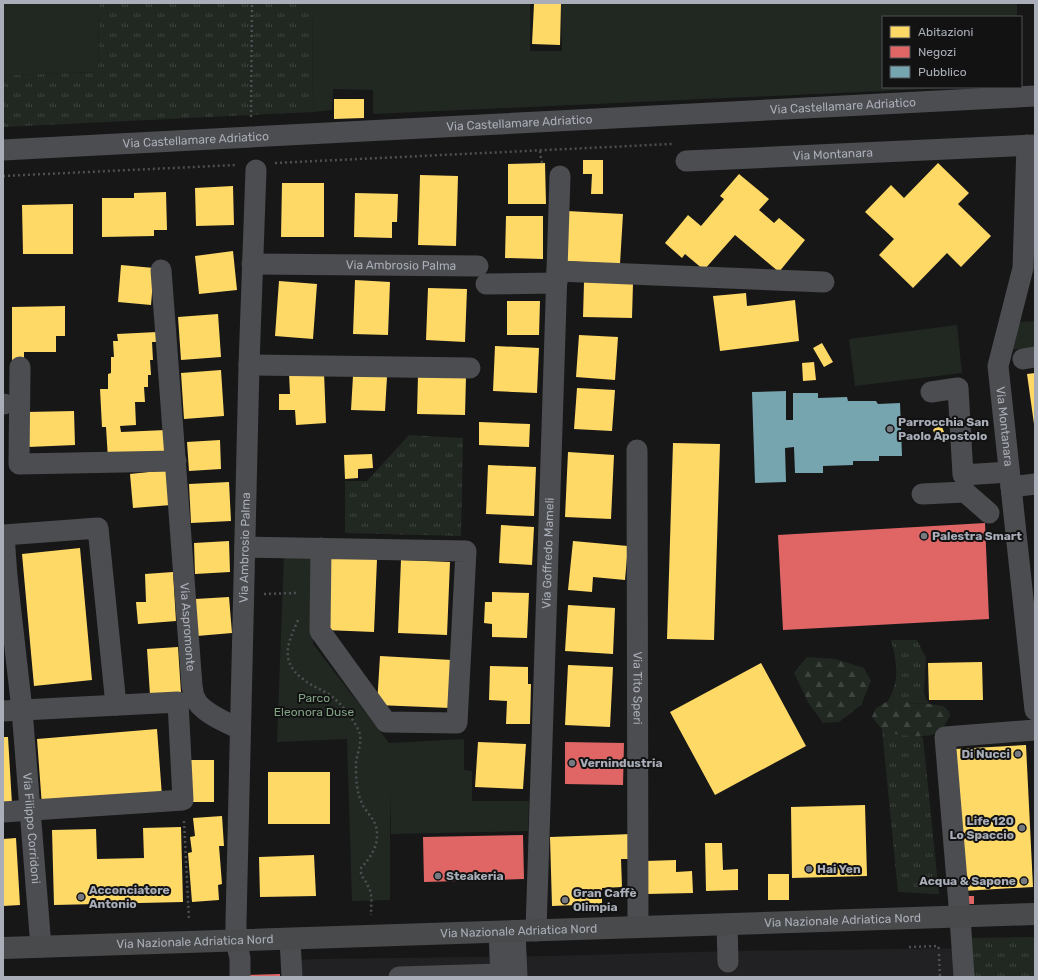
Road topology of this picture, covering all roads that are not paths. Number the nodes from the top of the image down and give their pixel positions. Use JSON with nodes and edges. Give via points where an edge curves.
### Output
{"nodes":[{"id":1,"x":1035,"y":96,"type":"edge"},
{"id":2,"x":1031,"y":145,"type":"edge"},
{"id":3,"x":3,"y":150,"type":"edge"},
{"id":4,"x":683,"y":152,"type":"road end"},
{"id":5,"x":255,"y":166,"type":"road end"},
{"id":6,"x":560,"y":176,"type":"dead end"},
{"id":7,"x":252,"y":264,"type":"junction"},
{"id":8,"x":557,"y":277,"type":"junction"},
{"id":9,"x":162,"y":279,"type":"dead end"},
{"id":10,"x":824,"y":282,"type":"dead end"},
{"id":11,"x":249,"y":365,"type":"junction"},
{"id":12,"x":20,"y":367,"type":"dead end"},
{"id":13,"x":470,"y":368,"type":"dead end"},
{"id":14,"x":931,"y":392,"type":"dead end"},
{"id":15,"x":638,"y":450,"type":"dead end"},
{"id":16,"x":176,"y":461,"type":"junction"},
{"id":17,"x":1010,"y":479,"type":"junction"},
{"id":18,"x":1035,"y":484,"type":"edge"},
{"id":19,"x":922,"y":494,"type":"dead end"},
{"id":20,"x":989,"y":513,"type":"dead end"},
{"id":21,"x":245,"y":547,"type":"junction"},
{"id":22,"x":321,"y":548,"type":"junction"},
{"id":23,"x":5,"y":576,"type":"edge"},
{"id":24,"x":1029,"y":602,"type":"edge"},
{"id":25,"x":116,"y":705,"type":"junction"},
{"id":26,"x":13,"y":710,"type":"edge"},
{"id":27,"x":1035,"y":710,"type":"edge"},
{"id":28,"x":240,"y":729,"type":"junction"},
{"id":29,"x":1035,"y":730,"type":"edge"},
{"id":30,"x":30,"y":811,"type":"junction"},
{"id":31,"x":3,"y":812,"type":"edge"},
{"id":32,"x":958,"y":855,"type":"dead end"},
{"id":33,"x":957,"y":885,"type":"junction"},
{"id":34,"x":1035,"y":914,"type":"edge"},
{"id":35,"x":960,"y":917,"type":"junction"},
{"id":36,"x":726,"y":924,"type":"junction"},
{"id":37,"x":638,"y":927,"type":"junction"},
{"id":38,"x":517,"y":931,"type":"junction"},
{"id":39,"x":290,"y":939,"type":"junction"},
{"id":40,"x":236,"y":941,"type":"junction"},
{"id":41,"x":41,"y":947,"type":"junction"},
{"id":42,"x":3,"y":948,"type":"edge"},
{"id":43,"x":728,"y":962,"type":"dead end"},
{"id":44,"x":295,"y":975,"type":"edge"},
{"id":45,"x":506,"y":976,"type":"edge"},
{"id":46,"x":240,"y":977,"type":"edge"},
{"id":47,"x":399,"y":977,"type":"edge"},
{"id":48,"x":964,"y":977,"type":"edge"}],
"edges":[{"from":1,"to":3,"type":"street","name":"Via Castellamare Adriatico"},
{"from":2,"to":4,"type":"street","name":"Via Montanara"},
{"from":2,"to":17,"type":"street","name":"Via Montanara","via":[[1023,268],[998,366]]},
{"from":5,"to":7,"type":"street","name":"Via Ambrosio Palma"},
{"from":6,"to":8,"type":"street","name":"Via Goffredo Mameli"},
{"from":7,"to":8,"type":"street","name":"Via Ambrosio Palma"},
{"from":7,"to":11,"type":"street","name":"Via Ambrosio Palma"},
{"from":8,"to":10,"type":"street","name":"Via Ambrosio Palma"},
{"from":8,"to":38,"type":"street","name":"Via Goffredo Mameli"},
{"from":9,"to":16,"type":"street","name":"Via Aspromonte"},
{"from":11,"to":13,"type":"street"},
{"from":11,"to":21,"type":"street","name":"Via Ambrosio Palma"},
{"from":12,"to":16,"type":"street","via":[[19,464]]},
{"from":14,"to":17,"type":"street","via":[[958,388],[963,475]]},
{"from":15,"to":37,"type":"street","name":"Via Tito Speri"},
{"from":16,"to":28,"type":"street","name":"Via Aspromonte","via":[[195,698],[204,709]]},
{"from":17,"to":18,"type":"street"},
{"from":17,"to":24,"type":"street","name":"Via Montanara"},
{"from":19,"to":20,"type":"street","via":[[965,492]]},
{"from":21,"to":22,"type":"street"},
{"from":21,"to":28,"type":"street","name":"Via Ambrosio Palma"},
{"from":22,"to":22,"type":"street","via":[[320,631],[386,722],[457,723],[466,551]]},
{"from":23,"to":25,"type":"street","name":"Via Filippo Corridoni","via":[[4,535],[98,528]]},
{"from":23,"to":26,"type":"street","name":"Via Filippo Corridoni"},
{"from":24,"to":27,"type":"street","name":"Via Montanara"},
{"from":25,"to":26,"type":"street"},
{"from":25,"to":30,"type":"street","via":[[178,702],[183,800]]},
{"from":26,"to":30,"type":"street","name":"Via Filippo Corridoni"},
{"from":28,"to":40,"type":"street"},
{"from":29,"to":33,"type":"street","via":[[945,737]]},
{"from":30,"to":31,"type":"street"},
{"from":30,"to":41,"type":"street","name":"Via Filippo Corridoni"},
{"from":32,"to":33,"type":"street","via":[[960,881]]},
{"from":33,"to":35,"type":"street"},
{"from":34,"to":35,"type":"main road","name":"Via Nazionale Adriatica Nord"},
{"from":35,"to":36,"type":"main road","name":"Via Nazionale Adriatica Nord"},
{"from":35,"to":48,"type":"street"},
{"from":36,"to":37,"type":"main road","name":"Via Nazionale Adriatica Nord"},
{"from":36,"to":43,"type":"street"},
{"from":37,"to":38,"type":"main road","name":"Via Nazionale Adriatica Nord"},
{"from":38,"to":39,"type":"main road","name":"Via Nazionale Adriatica Nord"},
{"from":38,"to":45,"type":"street","name":"Via Goffredo Mameli"},
{"from":39,"to":40,"type":"main road","name":"Via Nazionale Adriatica Nord"},
{"from":39,"to":44,"type":"street"},
{"from":40,"to":41,"type":"main road","name":"Via Nazionale Adriatica Nord"},
{"from":40,"to":46,"type":"street","via":[[240,958]]},
{"from":41,"to":42,"type":"main road","name":"Via Nazionale Adriatica Nord"},
{"from":45,"to":47,"type":"street"}]}
